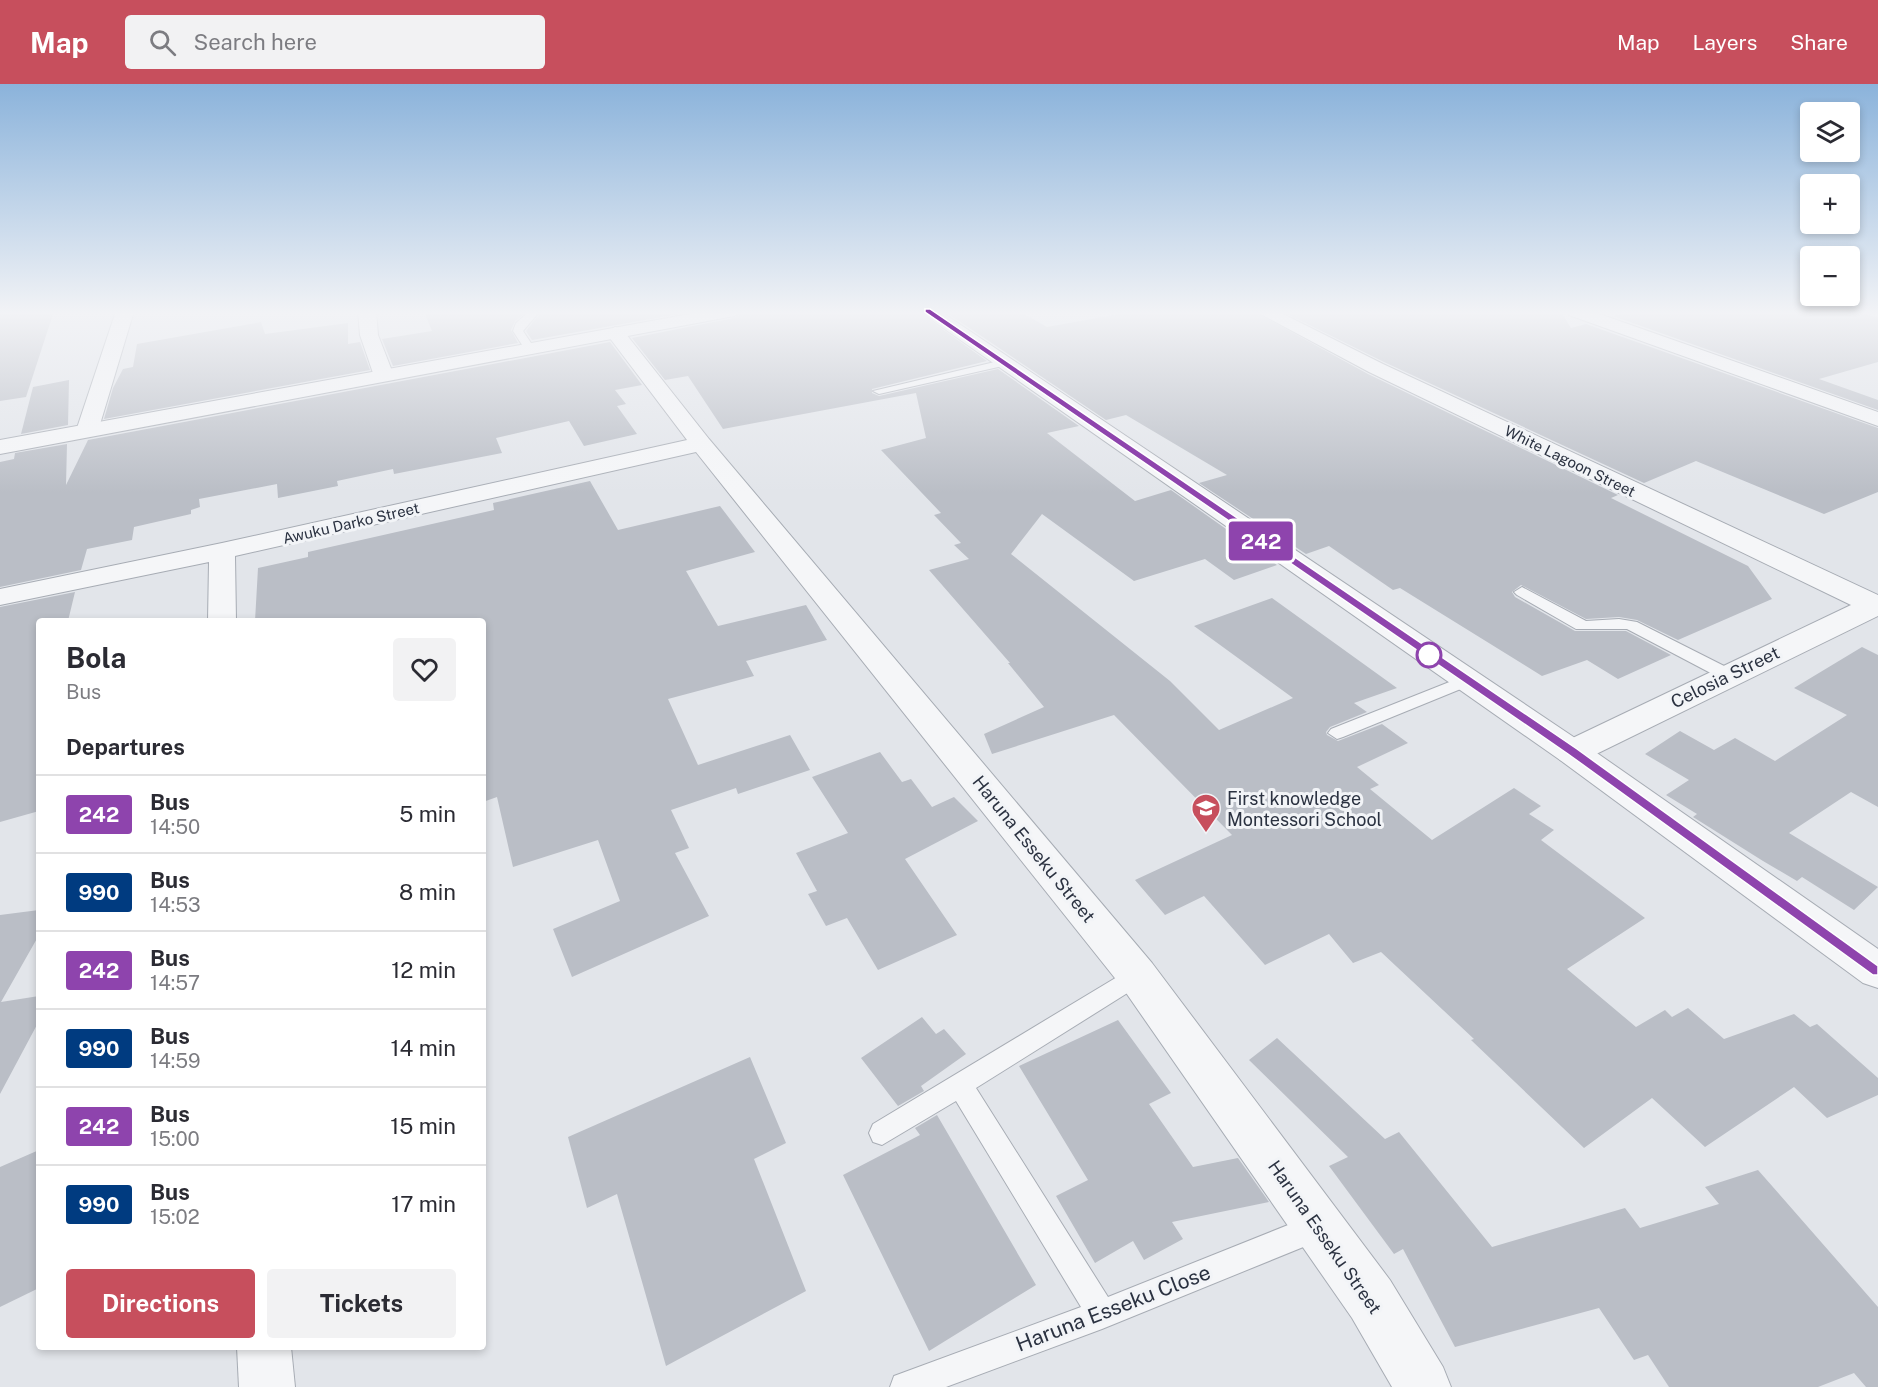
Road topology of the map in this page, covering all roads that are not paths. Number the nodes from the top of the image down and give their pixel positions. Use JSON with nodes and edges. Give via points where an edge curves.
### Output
{"nodes":[{"id":1,"x":106,"y":372,"type":"edge"},
{"id":2,"x":383,"y":372,"type":"edge"},
{"id":3,"x":407,"y":372,"type":"edge"},
{"id":4,"x":645,"y":372,"type":"edge"},
{"id":5,"x":964,"y":372,"type":"edge"},
{"id":6,"x":1016,"y":372,"type":"edge"},
{"id":7,"x":1384,"y":372,"type":"edge"},
{"id":8,"x":1747,"y":372,"type":"edge"},
{"id":9,"x":384,"y":376,"type":"junction"},
{"id":10,"x":879,"y":391,"type":"dead end"},
{"id":11,"x":1878,"y":418,"type":"edge"},
{"id":12,"x":87,"y":431,"type":"junction"},
{"id":13,"x":701,"y":444,"type":"junction"},
{"id":14,"x":0,"y":447,"type":"edge"},
{"id":15,"x":222,"y":551,"type":"junction"},
{"id":16,"x":1522,"y":592,"type":"dead end"},
{"id":17,"x":0,"y":597,"type":"edge"},
{"id":18,"x":1876,"y":605,"type":"edge"},
{"id":19,"x":222,"y":618,"type":"edge"},
{"id":20,"x":1728,"y":675,"type":"junction"},
{"id":21,"x":1467,"y":680,"type":"junction"},
{"id":22,"x":1337,"y":733,"type":"dead end"},
{"id":23,"x":1572,"y":752,"type":"junction"},
{"id":24,"x":1878,"y":970,"type":"edge"},
{"id":25,"x":1137,"y":975,"type":"junction"},
{"id":26,"x":960,"y":1085,"type":"junction"},
{"id":27,"x":882,"y":1133,"type":"dead end"},
{"id":28,"x":1320,"y":1227,"type":"junction"},
{"id":29,"x":1102,"y":1314,"type":"junction"},
{"id":30,"x":264,"y":1350,"type":"edge"},
{"id":31,"x":267,"y":1387,"type":"edge"},
{"id":32,"x":905,"y":1387,"type":"edge"},
{"id":33,"x":1423,"y":1387,"type":"edge"}],
"edges":[{"from":1,"to":12,"type":"street"},
{"from":2,"to":9,"type":"street"},
{"from":3,"to":9,"type":"street"},
{"from":4,"to":13,"type":"street","name":"Haruna Esseku Street"},
{"from":5,"to":10,"type":"lane"},
{"from":6,"to":21,"type":"street"},
{"from":7,"to":18,"type":"street","name":"White Lagoon Street"},
{"from":8,"to":11,"type":"street"},
{"from":9,"to":12,"type":"street"},
{"from":12,"to":14,"type":"street"},
{"from":13,"to":15,"type":"street","name":"Awuku Darko Street"},
{"from":13,"to":25,"type":"street","name":"Haruna Esseku Street"},
{"from":15,"to":17,"type":"street","name":"Awuku Darko Street"},
{"from":15,"to":19,"type":"street"},
{"from":16,"to":20,"type":"lane","via":[[1582,626],[1619,622],[1632,625]]},
{"from":18,"to":20,"type":"street","name":"Celosia Street"},
{"from":20,"to":23,"type":"street","name":"Celosia Street"},
{"from":21,"to":22,"type":"lane"},
{"from":21,"to":23,"type":"street"},
{"from":23,"to":24,"type":"street"},
{"from":25,"to":26,"type":"lane"},
{"from":25,"to":28,"type":"street","name":"Haruna Esseku Street"},
{"from":26,"to":27,"type":"lane"},
{"from":26,"to":29,"type":"lane"},
{"from":28,"to":29,"type":"lane","name":"Haruna Esseku Close"},
{"from":28,"to":33,"type":"street","name":"Haruna Esseku Street","via":[[1371,1299]]},
{"from":29,"to":32,"type":"lane","name":"Haruna Esseku Close"},
{"from":30,"to":31,"type":"street"}]}
